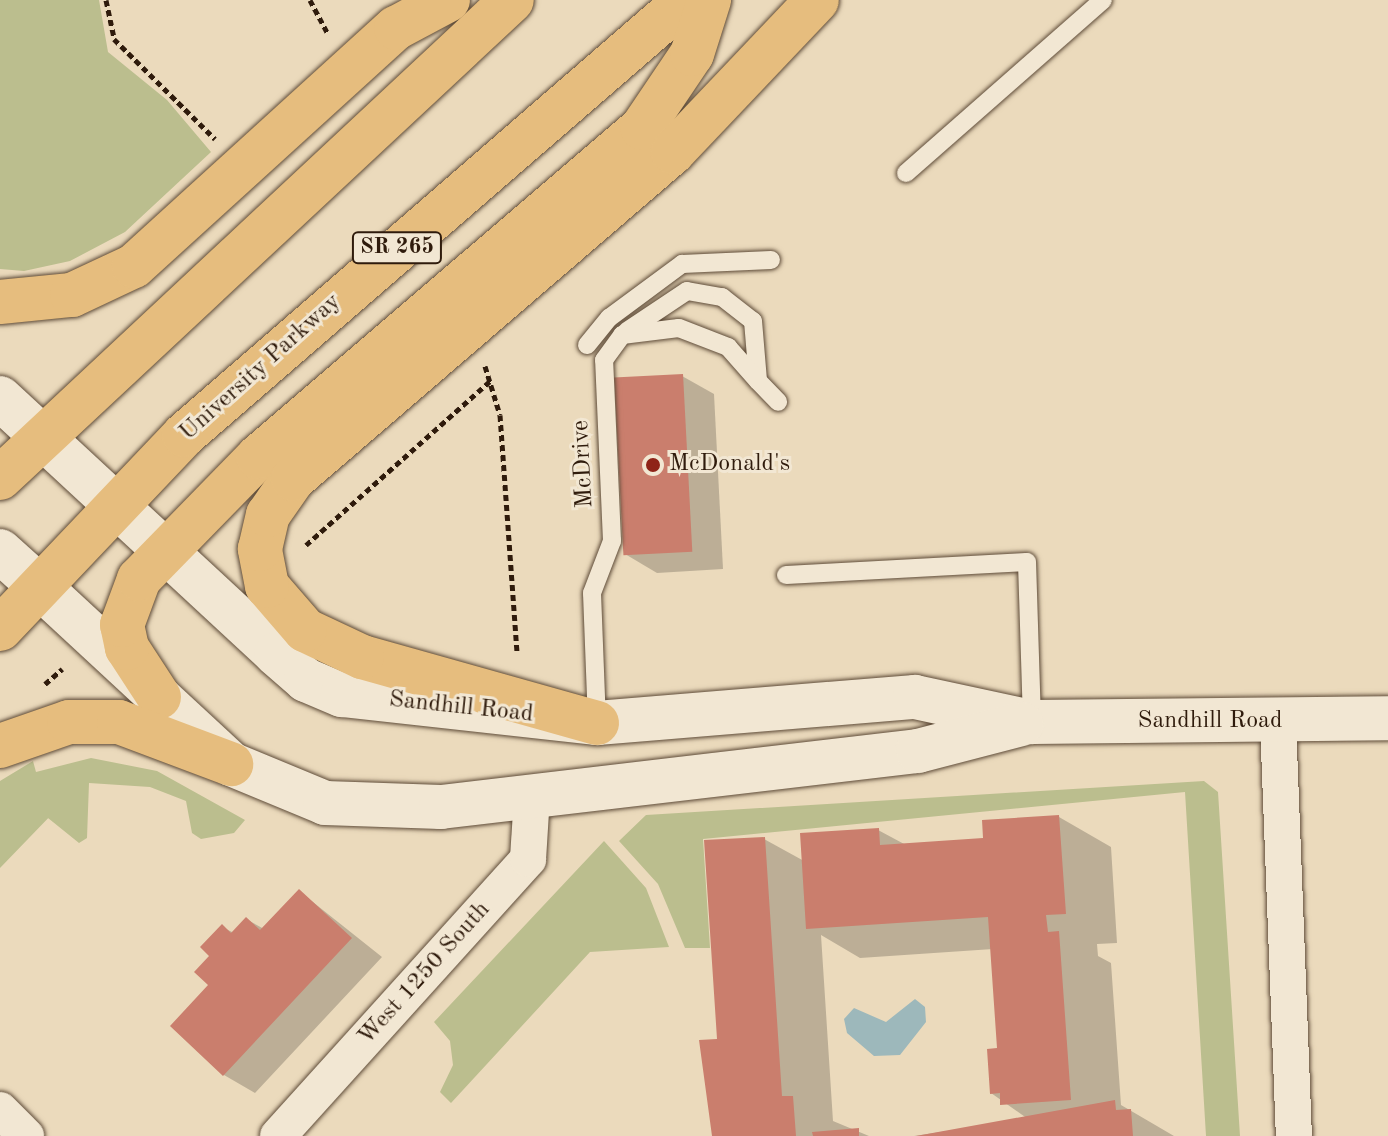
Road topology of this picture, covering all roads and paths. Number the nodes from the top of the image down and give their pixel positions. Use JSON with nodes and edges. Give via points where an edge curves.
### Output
{"nodes":[{"id":1,"x":106,"y":0,"type":"edge"},
{"id":2,"x":310,"y":0,"type":"edge"},
{"id":3,"x":448,"y":0,"type":"edge"},
{"id":4,"x":512,"y":0,"type":"edge"},
{"id":5,"x":686,"y":0,"type":"edge"},
{"id":6,"x":709,"y":0,"type":"edge"},
{"id":7,"x":817,"y":0,"type":"edge"},
{"id":8,"x":1103,"y":0,"type":"edge"},
{"id":9,"x":332,"y":43,"type":"dead end"},
{"id":10,"x":218,"y":143,"type":"dead end"},
{"id":11,"x":906,"y":173,"type":"dead end"},
{"id":12,"x":771,"y":260,"type":"dead end"},
{"id":13,"x":0,"y":302,"type":"edge"},
{"id":14,"x":622,"y":335,"type":"junction"},
{"id":15,"x":587,"y":345,"type":"dead end"},
{"id":16,"x":484,"y":362,"type":"dead end"},
{"id":17,"x":490,"y":381,"type":"junction"},
{"id":18,"x":758,"y":381,"type":"junction"},
{"id":19,"x":0,"y":398,"type":"edge"},
{"id":20,"x":778,"y":402,"type":"dead end"},
{"id":21,"x":41,"y":436,"type":"junction"},
{"id":22,"x":0,"y":478,"type":"edge"},
{"id":23,"x":116,"y":506,"type":"junction"},
{"id":24,"x":294,"y":548,"type":"dead end"},
{"id":25,"x":163,"y":549,"type":"junction"},
{"id":26,"x":0,"y":551,"type":"edge"},
{"id":27,"x":786,"y":575,"type":"dead end"},
{"id":28,"x":40,"y":587,"type":"junction"},
{"id":29,"x":0,"y":629,"type":"edge"},
{"id":30,"x":517,"y":653,"type":"dead end"},
{"id":31,"x":159,"y":697,"type":"junction"},
{"id":32,"x":1388,"y":718,"type":"edge"},
{"id":33,"x":1032,"y":722,"type":"junction"},
{"id":34,"x":1278,"y":722,"type":"junction"},
{"id":35,"x":597,"y":723,"type":"junction"},
{"id":36,"x":0,"y":746,"type":"edge"},
{"id":37,"x":231,"y":764,"type":"junction"},
{"id":38,"x":532,"y":795,"type":"junction"},
{"id":39,"x":0,"y":1110,"type":"edge"},
{"id":40,"x":26,"y":1136,"type":"edge"},
{"id":41,"x":278,"y":1136,"type":"edge"},
{"id":42,"x":1294,"y":1136,"type":"edge"}],
"edges":[{"from":1,"to":10,"type":"path","via":[[114,39]]},
{"from":2,"to":9,"type":"path"},
{"from":3,"to":13,"type":"main road","via":[[396,28],[134,266],[72,295]]},
{"from":4,"to":21,"type":"main road"},
{"from":5,"to":23,"type":"main road","name":"University Parkway","number":"SR 265","via":[[259,366]]},
{"from":6,"to":25,"type":"main road","via":[[692,54],[642,128],[258,457]]},
{"from":7,"to":35,"type":"main road","via":[[673,152],[293,479],[268,515],[260,549],[267,586],[305,630],[362,657]]},
{"from":8,"to":11,"type":"lane"},
{"from":12,"to":15,"type":"lane","via":[[682,264],[609,318]]},
{"from":14,"to":18,"type":"lane","via":[[655,327],[702,334],[746,362]]},
{"from":14,"to":18,"type":"lane","name":"McDrive","via":[[673,297],[706,291],[753,321]]},
{"from":14,"to":35,"type":"lane","name":"McDrive","via":[[604,360],[612,541],[592,593]]},
{"from":16,"to":17,"type":"path"},
{"from":17,"to":24,"type":"path","via":[[312,543]]},
{"from":17,"to":30,"type":"path","via":[[500,415]]},
{"from":18,"to":20,"type":"lane"},
{"from":19,"to":21,"type":"street","name":"Sandhill Road"},
{"from":21,"to":22,"type":"main road"},
{"from":21,"to":23,"type":"street","name":"Sandhill Road"},
{"from":23,"to":25,"type":"street","name":"Sandhill Road"},
{"from":23,"to":28,"type":"main road","name":"University Parkway","number":"SR 265"},
{"from":25,"to":31,"type":"main road","via":[[139,579],[122,625],[127,648]]},
{"from":25,"to":35,"type":"street","name":"Sandhill Road","via":[[306,680],[342,695]]},
{"from":26,"to":28,"type":"street","name":"Sandhill Road"},
{"from":27,"to":33,"type":"lane","via":[[1027,562]]},
{"from":28,"to":29,"type":"main road","name":"University Parkway","number":"SR 265"},
{"from":28,"to":31,"type":"street","name":"Sandhill Road"},
{"from":31,"to":37,"type":"street","name":"Sandhill Road"},
{"from":32,"to":34,"type":"street","name":"Sandhill Road"},
{"from":33,"to":34,"type":"street","name":"Sandhill Road"},
{"from":33,"to":35,"type":"street","name":"Sandhill Road","via":[[915,697]]},
{"from":33,"to":38,"type":"street","name":"Sandhill Road","via":[[918,751]]},
{"from":34,"to":42,"type":"street"},
{"from":36,"to":37,"type":"main road","via":[[69,722],[119,722]]},
{"from":37,"to":38,"type":"street","name":"Sandhill Road","via":[[325,803],[441,807]]},
{"from":38,"to":41,"type":"street","name":"West 1250 South","via":[[528,859]]},
{"from":39,"to":40,"type":"street"}]}
